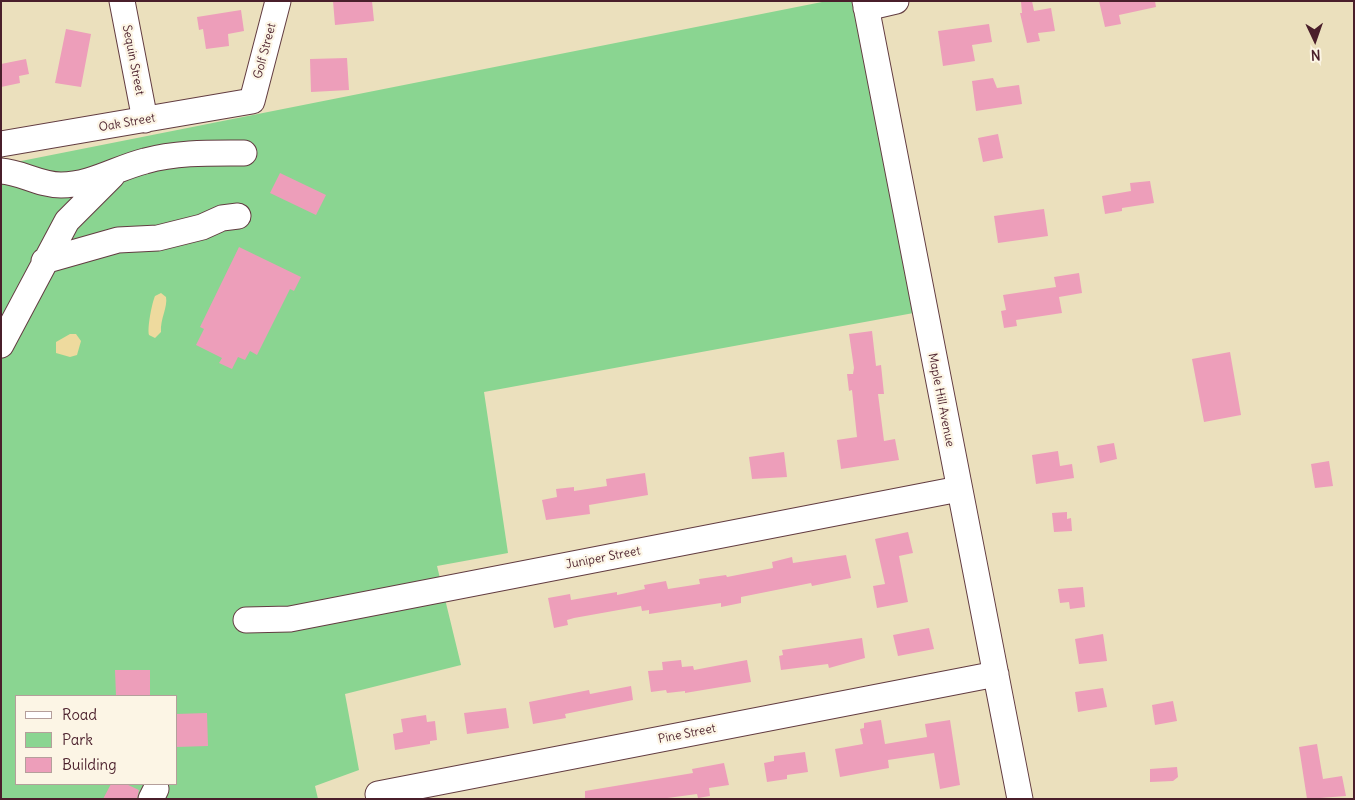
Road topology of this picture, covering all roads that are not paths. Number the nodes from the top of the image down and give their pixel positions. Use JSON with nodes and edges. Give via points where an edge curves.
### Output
{"nodes":[{"id":1,"x":122,"y":1,"type":"edge"},
{"id":2,"x":278,"y":1,"type":"edge"},
{"id":3,"x":896,"y":1,"type":"edge"},
{"id":4,"x":865,"y":4,"type":"edge"},
{"id":5,"x":252,"y":101,"type":"joint"},
{"id":6,"x":145,"y":120,"type":"junction"},
{"id":7,"x":1,"y":144,"type":"edge"},
{"id":8,"x":244,"y":153,"type":"dead end"},
{"id":9,"x":118,"y":171,"type":"junction"},
{"id":10,"x":1,"y":172,"type":"edge"},
{"id":11,"x":238,"y":216,"type":"dead end"},
{"id":12,"x":44,"y":261,"type":"junction"},
{"id":13,"x":4,"y":332,"type":"edge"},
{"id":14,"x":959,"y":488,"type":"junction"},
{"id":15,"x":246,"y":620,"type":"dead end"},
{"id":16,"x":996,"y":674,"type":"junction"},
{"id":17,"x":378,"y":794,"type":"dead end"},
{"id":18,"x":1020,"y":799,"type":"edge"}],
"edges":[{"from":1,"to":6,"type":"street","name":"Sequin Street"},
{"from":2,"to":5,"type":"street","name":"Golf Street"},
{"from":3,"to":4,"type":"street"},
{"from":4,"to":14,"type":"street","name":"Maple Hill Avenue"},
{"from":5,"to":6,"type":"street","name":"Oak Street"},
{"from":6,"to":7,"type":"street","name":"Oak Street"},
{"from":8,"to":9,"type":"street","via":[[178,154],[144,161]]},
{"from":9,"to":10,"type":"street","via":[[79,184],[60,185],[37,183]]},
{"from":9,"to":12,"type":"street","via":[[67,221]]},
{"from":11,"to":12,"type":"street","via":[[158,238],[118,240]]},
{"from":12,"to":13,"type":"street"},
{"from":14,"to":15,"type":"street","name":"Juniper Street","via":[[290,619]]},
{"from":14,"to":16,"type":"street","name":"Maple Hill Avenue"},
{"from":16,"to":17,"type":"street","name":"Pine Street"},
{"from":16,"to":18,"type":"street","name":"Maple Hill Avenue"}]}
